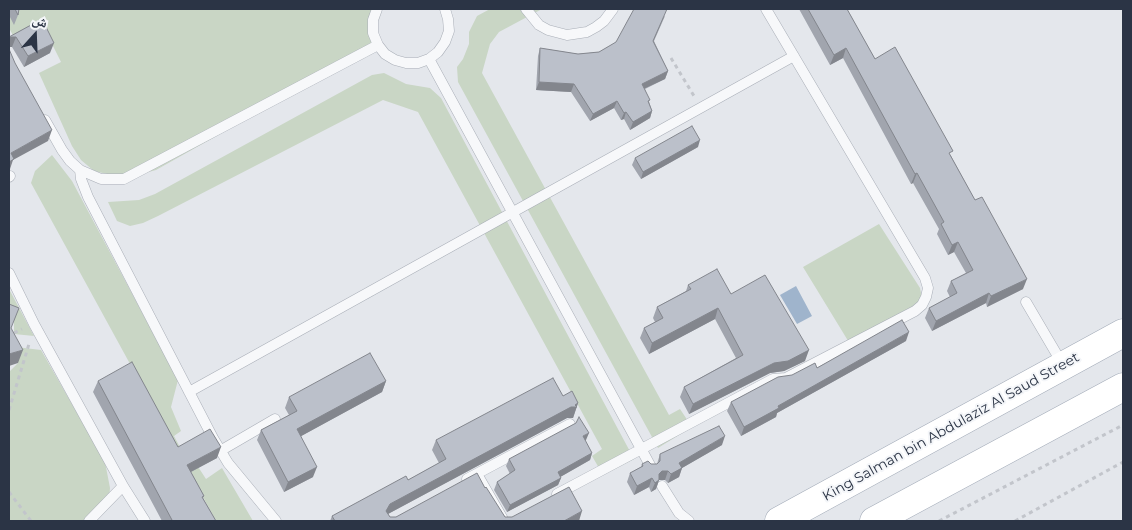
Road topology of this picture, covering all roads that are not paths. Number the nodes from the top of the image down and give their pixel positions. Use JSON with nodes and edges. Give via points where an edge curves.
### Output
{"nodes":[{"id":1,"x":376,"y":9,"type":"edge"},
{"id":2,"x":445,"y":9,"type":"edge"},
{"id":3,"x":526,"y":9,"type":"edge"},
{"id":4,"x":613,"y":9,"type":"edge"},
{"id":5,"x":766,"y":9,"type":"edge"},
{"id":6,"x":378,"y":44,"type":"junction"},
{"id":7,"x":794,"y":56,"type":"junction"},
{"id":8,"x":429,"y":59,"type":"junction"},
{"id":9,"x":40,"y":110,"type":"edge"},
{"id":10,"x":80,"y":170,"type":"junction"},
{"id":11,"x":512,"y":212,"type":"junction"},
{"id":12,"x":9,"y":273,"type":"edge"},
{"id":13,"x":1026,"y":302,"type":"dead end"},
{"id":14,"x":1123,"y":333,"type":"edge"},
{"id":15,"x":1063,"y":366,"type":"junction"},
{"id":16,"x":1123,"y":387,"type":"edge"},
{"id":17,"x":188,"y":392,"type":"junction"},
{"id":18,"x":275,"y":419,"type":"dead end"},
{"id":19,"x":570,"y":424,"type":"edge"},
{"id":20,"x":642,"y":450,"type":"junction"},
{"id":21,"x":220,"y":451,"type":"junction"},
{"id":22,"x":651,"y":467,"type":"edge"},
{"id":23,"x":478,"y":474,"type":"junction"},
{"id":24,"x":461,"y":482,"type":"edge"},
{"id":25,"x":123,"y":486,"type":"junction"},
{"id":26,"x":662,"y":486,"type":"dead end"},
{"id":27,"x":547,"y":500,"type":"edge"},
{"id":28,"x":678,"y":517,"type":"edge"},
{"id":29,"x":797,"y":518,"type":"edge"},
{"id":30,"x":884,"y":518,"type":"edge"},
{"id":31,"x":507,"y":520,"type":"edge"},
{"id":32,"x":89,"y":521,"type":"edge"},
{"id":33,"x":145,"y":521,"type":"edge"},
{"id":34,"x":276,"y":521,"type":"edge"},
{"id":35,"x":690,"y":521,"type":"edge"}],
"edges":[{"from":1,"to":6,"type":"lane","via":[[373,33]]},
{"from":2,"to":8,"type":"lane","via":[[449,31],[438,52]]},
{"from":3,"to":4,"type":"lane","via":[[539,25],[567,35],[596,27]]},
{"from":5,"to":7,"type":"lane"},
{"from":6,"to":8,"type":"lane","via":[[385,54],[401,61],[418,63]]},
{"from":6,"to":10,"type":"lane","via":[[124,179],[101,179]]},
{"from":7,"to":11,"type":"lane"},
{"from":7,"to":20,"type":"lane","via":[[925,278],[926,297],[915,311],[786,378],[773,379]]},
{"from":8,"to":11,"type":"lane"},
{"from":9,"to":10,"type":"lane","via":[[62,150]]},
{"from":10,"to":17,"type":"lane","via":[[84,188]]},
{"from":11,"to":17,"type":"lane"},
{"from":11,"to":20,"type":"lane"},
{"from":12,"to":25,"type":"lane"},
{"from":13,"to":15,"type":"lane"},
{"from":14,"to":15,"type":"main road","name":"King Salman bin Abdulaziz Al Saud Street"},
{"from":15,"to":29,"type":"main road","name":"King Salman bin Abdulaziz Al Saud Street"},
{"from":16,"to":30,"type":"main road"},
{"from":17,"to":21,"type":"lane"},
{"from":18,"to":21,"type":"lane"},
{"from":19,"to":23,"type":"lane"},
{"from":20,"to":22,"type":"lane"},
{"from":20,"to":27,"type":"lane"},
{"from":21,"to":34,"type":"lane"},
{"from":23,"to":24,"type":"lane"},
{"from":23,"to":31,"type":"lane"},
{"from":25,"to":32,"type":"lane"},
{"from":25,"to":33,"type":"lane"},
{"from":26,"to":28,"type":"lane"},
{"from":28,"to":35,"type":"lane"}]}
